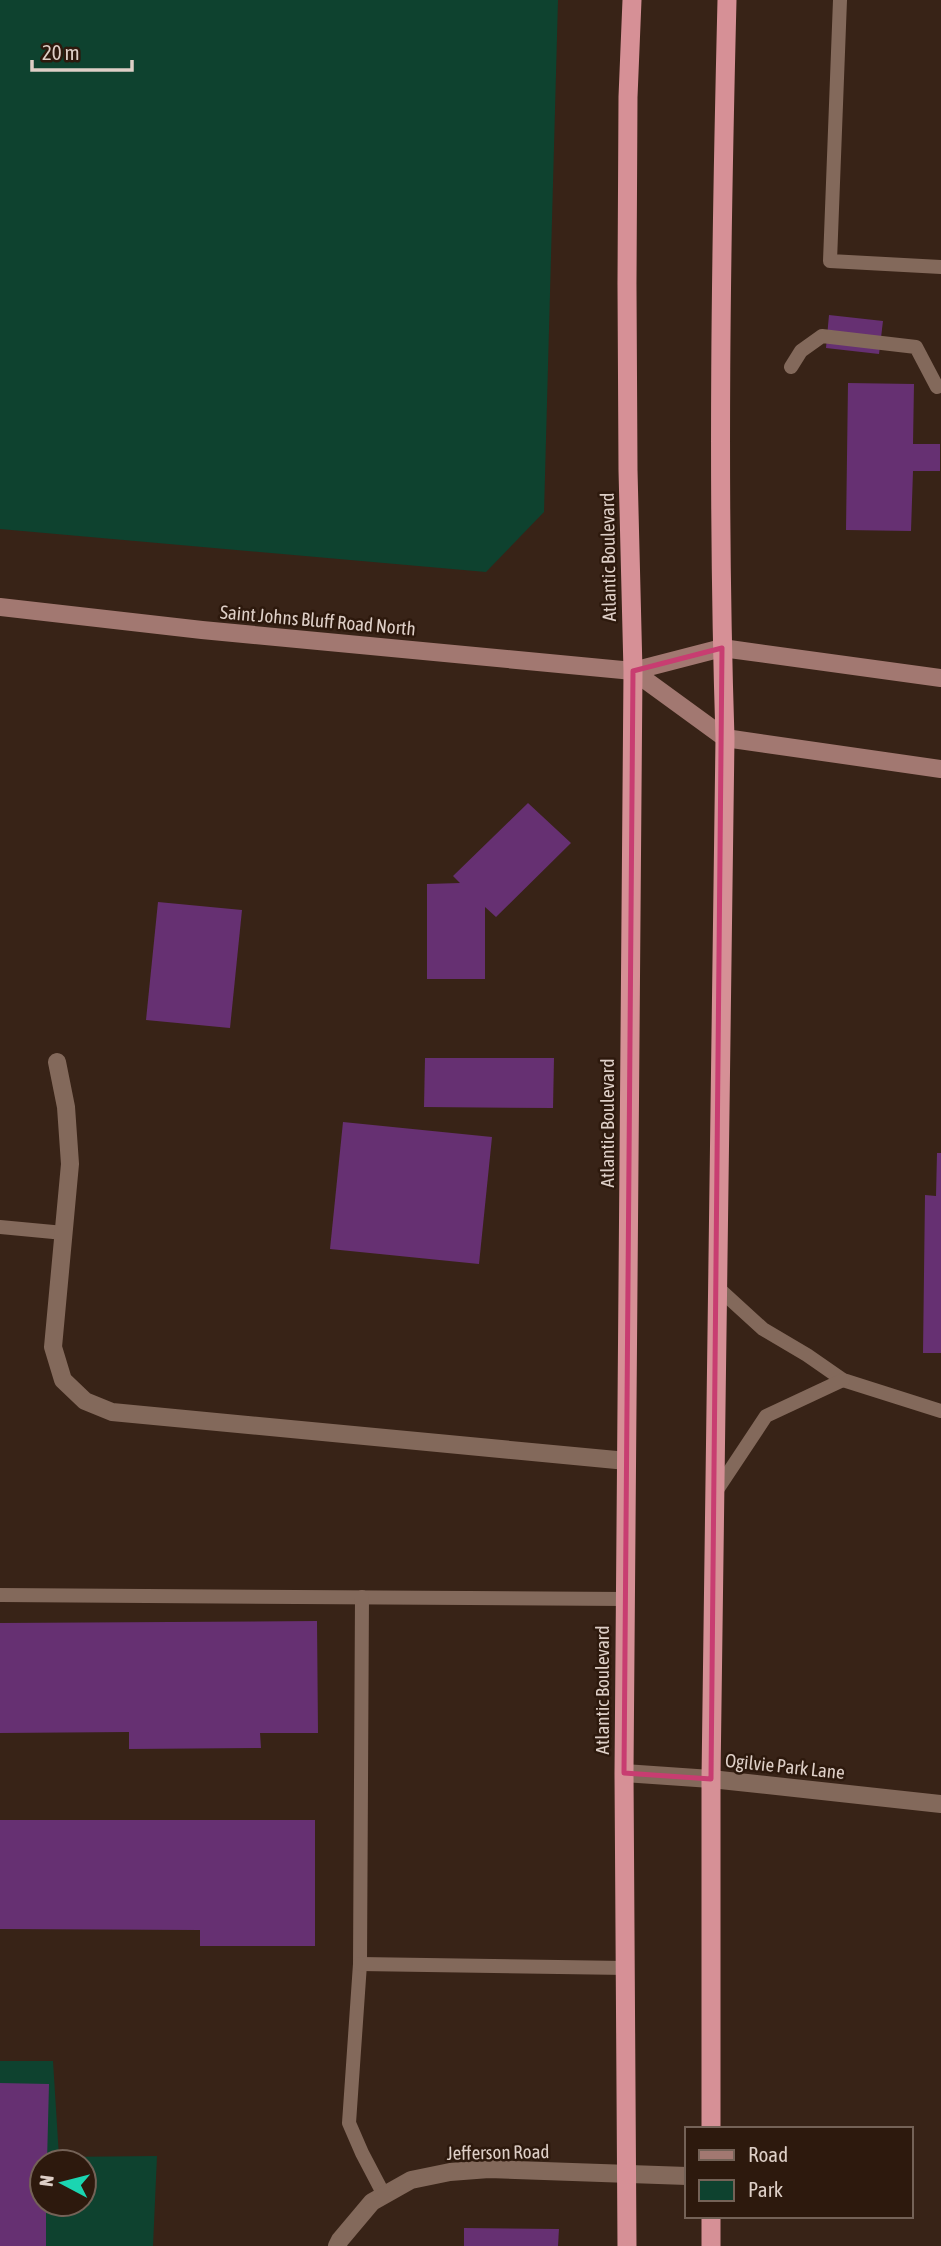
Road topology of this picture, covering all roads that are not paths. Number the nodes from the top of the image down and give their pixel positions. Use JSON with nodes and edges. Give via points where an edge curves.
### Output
{"nodes":[{"id":1,"x":632,"y":0,"type":"edge"},
{"id":2,"x":727,"y":0,"type":"edge"},
{"id":3,"x":840,"y":0,"type":"edge"},
{"id":4,"x":941,"y":267,"type":"edge"},
{"id":5,"x":791,"y":367,"type":"dead end"},
{"id":6,"x":937,"y":387,"type":"dead end"},
{"id":7,"x":0,"y":607,"type":"edge"},
{"id":8,"x":722,"y":648,"type":"junction"},
{"id":9,"x":633,"y":671,"type":"junction"},
{"id":10,"x":941,"y":678,"type":"edge"},
{"id":11,"x":724,"y":738,"type":"junction"},
{"id":12,"x":941,"y":769,"type":"edge"},
{"id":13,"x":58,"y":1062,"type":"dead end"},
{"id":14,"x":0,"y":1227,"type":"edge"},
{"id":15,"x":64,"y":1233,"type":"junction"},
{"id":16,"x":718,"y":1288,"type":"junction"},
{"id":17,"x":843,"y":1380,"type":"junction"},
{"id":18,"x":941,"y":1411,"type":"edge"},
{"id":19,"x":627,"y":1461,"type":"junction"},
{"id":20,"x":715,"y":1493,"type":"junction"},
{"id":21,"x":0,"y":1595,"type":"edge"},
{"id":22,"x":362,"y":1597,"type":"junction"},
{"id":23,"x":625,"y":1599,"type":"junction"},
{"id":24,"x":624,"y":1773,"type":"junction"},
{"id":25,"x":711,"y":1779,"type":"junction"},
{"id":26,"x":941,"y":1804,"type":"edge"},
{"id":27,"x":360,"y":1964,"type":"junction"},
{"id":28,"x":626,"y":1968,"type":"junction"},
{"id":29,"x":711,"y":2127,"type":"edge"},
{"id":30,"x":628,"y":2173,"type":"junction"},
{"id":31,"x":685,"y":2176,"type":"edge"},
{"id":32,"x":384,"y":2195,"type":"junction"},
{"id":33,"x":711,"y":2218,"type":"edge"},
{"id":34,"x":337,"y":2246,"type":"edge"},
{"id":35,"x":627,"y":2246,"type":"edge"},
{"id":36,"x":711,"y":2246,"type":"edge"}],
"edges":[{"from":1,"to":9,"type":"highway","name":"Atlantic Boulevard","via":[[626,284]]},
{"from":2,"to":8,"type":"highway","via":[[721,286]]},
{"from":3,"to":4,"type":"lane","via":[[830,261]]},
{"from":5,"to":6,"type":"lane","via":[[801,351],[822,336],[916,347]]},
{"from":7,"to":9,"type":"main road","name":"Saint Johns Bluff Road North"},
{"from":8,"to":9,"type":"main road"},
{"from":8,"to":10,"type":"main road"},
{"from":8,"to":11,"type":"highway"},
{"from":9,"to":11,"type":"main road"},
{"from":9,"to":19,"type":"highway","name":"Atlantic Boulevard"},
{"from":11,"to":12,"type":"main road"},
{"from":11,"to":16,"type":"highway"},
{"from":13,"to":15,"type":"street","via":[[70,1164]]},
{"from":14,"to":15,"type":"lane"},
{"from":15,"to":19,"type":"street","via":[[53,1347],[64,1380],[85,1401],[112,1412]]},
{"from":16,"to":17,"type":"lane","via":[[763,1329]]},
{"from":16,"to":20,"type":"highway"},
{"from":17,"to":18,"type":"lane"},
{"from":17,"to":20,"type":"lane","via":[[766,1416]]},
{"from":19,"to":23,"type":"highway","name":"Atlantic Boulevard"},
{"from":20,"to":25,"type":"highway"},
{"from":21,"to":22,"type":"lane"},
{"from":22,"to":23,"type":"lane"},
{"from":22,"to":27,"type":"lane"},
{"from":23,"to":24,"type":"highway","name":"Atlantic Boulevard"},
{"from":24,"to":25,"type":"street","name":"Ogilvie Park Lane"},
{"from":24,"to":28,"type":"highway","name":"Atlantic Boulevard"},
{"from":25,"to":26,"type":"street","name":"Ogilvie Park Lane"},
{"from":25,"to":29,"type":"highway"},
{"from":27,"to":28,"type":"lane"},
{"from":27,"to":32,"type":"lane","via":[[349,2123]]},
{"from":28,"to":30,"type":"highway","name":"Atlantic Boulevard"},
{"from":30,"to":31,"type":"street","name":"Jefferson Road"},
{"from":30,"to":32,"type":"street","name":"Jefferson Road","via":[[450,2172],[411,2180]]},
{"from":30,"to":35,"type":"highway","name":"Atlantic Boulevard"},
{"from":32,"to":34,"type":"street","name":"Jefferson Road","via":[[372,2202]]},
{"from":33,"to":36,"type":"highway"}]}
